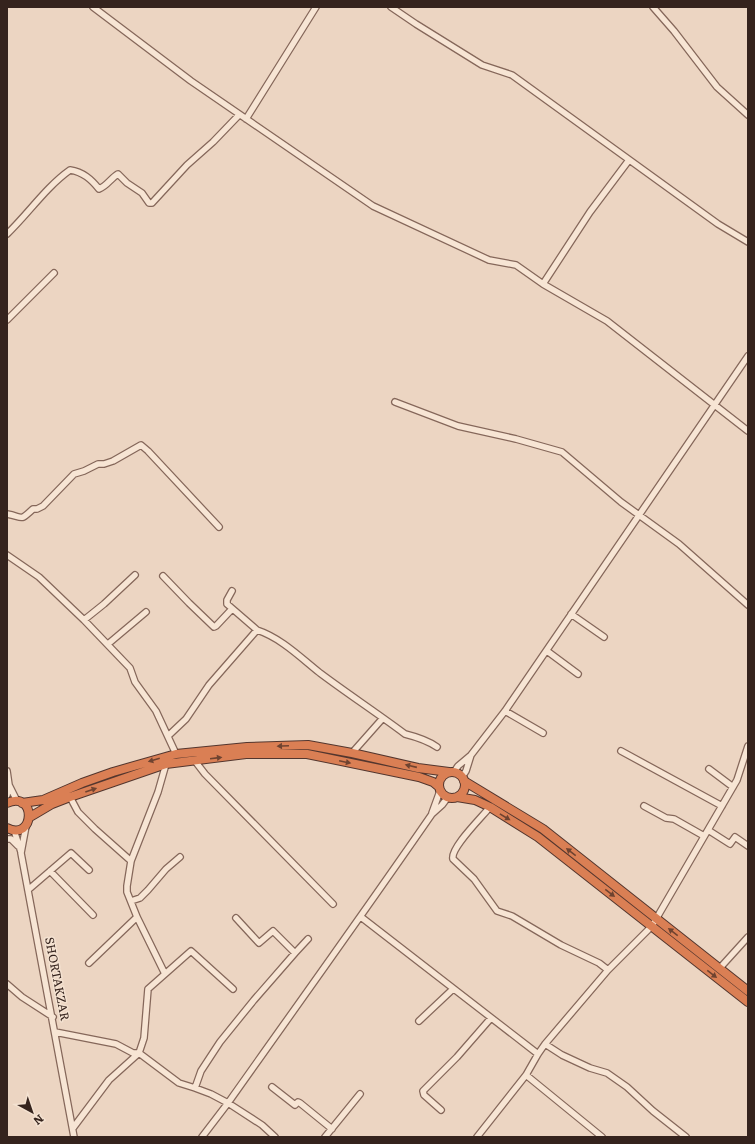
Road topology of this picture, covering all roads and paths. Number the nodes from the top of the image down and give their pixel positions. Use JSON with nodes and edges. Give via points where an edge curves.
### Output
{"nodes":[{"id":1,"x":93,"y":7,"type":"edge"},
{"id":2,"x":316,"y":7,"type":"edge"},
{"id":3,"x":391,"y":7,"type":"edge"},
{"id":4,"x":653,"y":7,"type":"edge"},
{"id":5,"x":239,"y":115,"type":"junction"},
{"id":6,"x":748,"y":115,"type":"edge"},
{"id":7,"x":246,"y":119,"type":"junction"},
{"id":8,"x":629,"y":160,"type":"junction"},
{"id":9,"x":7,"y":234,"type":"edge"},
{"id":10,"x":748,"y":242,"type":"edge"},
{"id":11,"x":54,"y":273,"type":"dead end"},
{"id":12,"x":543,"y":284,"type":"junction"},
{"id":13,"x":7,"y":320,"type":"edge"},
{"id":14,"x":748,"y":356,"type":"edge"},
{"id":15,"x":396,"y":402,"type":"dead end"},
{"id":16,"x":714,"y":405,"type":"junction"},
{"id":17,"x":748,"y":431,"type":"edge"},
{"id":18,"x":7,"y":514,"type":"edge"},
{"id":19,"x":639,"y":515,"type":"junction"},
{"id":20,"x":219,"y":526,"type":"dead end"},
{"id":21,"x":7,"y":555,"type":"edge"},
{"id":22,"x":135,"y":574,"type":"dead end"},
{"id":23,"x":163,"y":576,"type":"dead end"},
{"id":24,"x":232,"y":591,"type":"dead end"},
{"id":25,"x":748,"y":604,"type":"edge"},
{"id":26,"x":232,"y":609,"type":"junction"},
{"id":27,"x":146,"y":612,"type":"dead end"},
{"id":28,"x":571,"y":614,"type":"junction"},
{"id":29,"x":84,"y":620,"type":"junction"},
{"id":30,"x":257,"y":630,"type":"junction"},
{"id":31,"x":604,"y":637,"type":"dead end"},
{"id":32,"x":108,"y":644,"type":"junction"},
{"id":33,"x":547,"y":651,"type":"junction"},
{"id":34,"x":578,"y":674,"type":"dead end"},
{"id":35,"x":505,"y":712,"type":"junction"},
{"id":36,"x":383,"y":718,"type":"junction"},
{"id":37,"x":543,"y":733,"type":"dead end"},
{"id":38,"x":168,"y":736,"type":"junction"},
{"id":39,"x":437,"y":747,"type":"dead end"},
{"id":40,"x":748,"y":749,"type":"edge"},
{"id":41,"x":621,"y":751,"type":"dead end"},
{"id":42,"x":352,"y":753,"type":"junction"},
{"id":43,"x":176,"y":754,"type":"junction"},
{"id":44,"x":472,"y":755,"type":"junction"},
{"id":45,"x":195,"y":761,"type":"junction"},
{"id":46,"x":166,"y":764,"type":"junction"},
{"id":47,"x":709,"y":769,"type":"dead end"},
{"id":48,"x":7,"y":771,"type":"edge"},
{"id":49,"x":452,"y":772,"type":"junction"},
{"id":50,"x":463,"y":779,"type":"junction"},
{"id":51,"x":9,"y":785,"type":"junction"},
{"id":52,"x":733,"y":787,"type":"junction"},
{"id":53,"x":440,"y":789,"type":"junction"},
{"id":54,"x":7,"y":795,"type":"edge"},
{"id":55,"x":70,"y":797,"type":"junction"},
{"id":56,"x":448,"y":797,"type":"junction"},
{"id":57,"x":457,"y":797,"type":"junction"},
{"id":58,"x":20,"y":802,"type":"junction"},
{"id":59,"x":7,"y":803,"type":"edge"},
{"id":60,"x":644,"y":806,"type":"dead end"},
{"id":61,"x":722,"y":806,"type":"junction"},
{"id":62,"x":490,"y":807,"type":"junction"},
{"id":63,"x":432,"y":814,"type":"junction"},
{"id":64,"x":30,"y":817,"type":"junction"},
{"id":65,"x":26,"y":826,"type":"junction"},
{"id":66,"x":708,"y":830,"type":"junction"},
{"id":67,"x":10,"y":831,"type":"edge"},
{"id":68,"x":704,"y":836,"type":"junction"},
{"id":69,"x":7,"y":839,"type":"edge"},
{"id":70,"x":19,"y":846,"type":"junction"},
{"id":71,"x":748,"y":849,"type":"edge"},
{"id":72,"x":21,"y":853,"type":"junction"},
{"id":73,"x":180,"y":857,"type":"dead end"},
{"id":74,"x":131,"y":861,"type":"junction"},
{"id":75,"x":89,"y":870,"type":"dead end"},
{"id":76,"x":50,"y":871,"type":"junction"},
{"id":77,"x":28,"y":890,"type":"junction"},
{"id":78,"x":131,"y":901,"type":"junction"},
{"id":79,"x":333,"y":904,"type":"dead end"},
{"id":80,"x":93,"y":915,"type":"dead end"},
{"id":81,"x":137,"y":917,"type":"junction"},
{"id":82,"x":361,"y":917,"type":"junction"},
{"id":83,"x":236,"y":918,"type":"dead end"},
{"id":84,"x":656,"y":918,"type":"junction"},
{"id":85,"x":652,"y":926,"type":"junction"},
{"id":86,"x":748,"y":938,"type":"edge"},
{"id":87,"x":308,"y":939,"type":"dead end"},
{"id":88,"x":295,"y":953,"type":"junction"},
{"id":89,"x":89,"y":963,"type":"dead end"},
{"id":90,"x":720,"y":969,"type":"junction"},
{"id":91,"x":608,"y":970,"type":"junction"},
{"id":92,"x":165,"y":974,"type":"junction"},
{"id":93,"x":7,"y":984,"type":"edge"},
{"id":94,"x":453,"y":988,"type":"junction"},
{"id":95,"x":233,"y":989,"type":"dead end"},
{"id":96,"x":748,"y":991,"type":"edge"},
{"id":97,"x":748,"y":1002,"type":"edge"},
{"id":98,"x":53,"y":1017,"type":"junction"},
{"id":99,"x":492,"y":1018,"type":"junction"},
{"id":100,"x":419,"y":1021,"type":"dead end"},
{"id":101,"x":55,"y":1032,"type":"junction"},
{"id":102,"x":545,"y":1044,"type":"junction"},
{"id":103,"x":140,"y":1053,"type":"junction"},
{"id":104,"x":538,"y":1054,"type":"junction"},
{"id":105,"x":526,"y":1075,"type":"junction"},
{"id":106,"x":272,"y":1087,"type":"dead end"},
{"id":107,"x":195,"y":1088,"type":"junction"},
{"id":108,"x":360,"y":1094,"type":"dead end"},
{"id":109,"x":228,"y":1103,"type":"junction"},
{"id":110,"x":441,"y":1110,"type":"dead end"},
{"id":111,"x":72,"y":1128,"type":"junction"},
{"id":112,"x":332,"y":1129,"type":"junction"},
{"id":113,"x":74,"y":1137,"type":"edge"},
{"id":114,"x":202,"y":1137,"type":"edge"},
{"id":115,"x":275,"y":1137,"type":"edge"},
{"id":116,"x":325,"y":1137,"type":"edge"},
{"id":117,"x":477,"y":1137,"type":"edge"},
{"id":118,"x":602,"y":1137,"type":"edge"},
{"id":119,"x":686,"y":1137,"type":"edge"}],
"edges":[{"from":1,"to":5,"type":"street"},
{"from":2,"to":7,"type":"street"},
{"from":3,"to":8,"type":"street","via":[[482,65],[512,75]]},
{"from":4,"to":6,"type":"street","via":[[717,87]]},
{"from":5,"to":7,"type":"street"},
{"from":5,"to":9,"type":"street","via":[[152,203],[118,174],[99,189],[81,172],[70,170]]},
{"from":7,"to":12,"type":"street","via":[[373,206],[489,260],[516,265]]},
{"from":8,"to":10,"type":"street","via":[[718,224]]},
{"from":8,"to":12,"type":"street","via":[[590,212]]},
{"from":11,"to":13,"type":"street"},
{"from":12,"to":16,"type":"street","via":[[607,321]]},
{"from":14,"to":16,"type":"street"},
{"from":15,"to":19,"type":"street","via":[[458,426],[562,452]]},
{"from":16,"to":17,"type":"street"},
{"from":16,"to":19,"type":"street"},
{"from":18,"to":20,"type":"street","via":[[24,518],[33,509],[43,506],[74,474],[113,461],[141,445]]},
{"from":19,"to":25,"type":"street","via":[[679,544]]},
{"from":19,"to":28,"type":"street"},
{"from":21,"to":29,"type":"street","via":[[39,577]]},
{"from":22,"to":29,"type":"street"},
{"from":23,"to":26,"type":"street","via":[[214,626]]},
{"from":24,"to":26,"type":"street","via":[[227,603]]},
{"from":26,"to":30,"type":"street"},
{"from":27,"to":32,"type":"street"},
{"from":28,"to":31,"type":"street"},
{"from":28,"to":33,"type":"street"},
{"from":29,"to":32,"type":"street"},
{"from":30,"to":36,"type":"street","via":[[267,633],[289,648]]},
{"from":30,"to":38,"type":"street","via":[[209,685],[186,719]]},
{"from":32,"to":38,"type":"street","via":[[130,668],[135,682],[156,710]]},
{"from":33,"to":34,"type":"street"},
{"from":33,"to":35,"type":"street"},
{"from":35,"to":37,"type":"street"},
{"from":35,"to":44,"type":"street"},
{"from":36,"to":39,"type":"street","via":[[404,734],[418,737]]},
{"from":36,"to":42,"type":"street"},
{"from":38,"to":43,"type":"street"},
{"from":40,"to":52,"type":"street"},
{"from":41,"to":61,"type":"street"},
{"from":42,"to":43,"type":"highway","one_way":true,"via":[[308,745],[247,747]]},
{"from":49,"to":42,"type":"highway","one_way":true,"via":[[418,768]]},
{"from":43,"to":58,"type":"highway","one_way":true,"via":[[82,782],[43,800]]},
{"from":44,"to":49,"type":"street"},
{"from":44,"to":50,"type":"street"},
{"from":45,"to":46,"type":"highway"},
{"from":45,"to":53,"type":"highway","one_way":true,"via":[[246,754],[307,754],[420,777],[434,782]]},
{"from":45,"to":79,"type":"street"},
{"from":55,"to":46,"type":"highway","one_way":true},
{"from":46,"to":74,"type":"street"},
{"from":47,"to":52,"type":"street"},
{"from":48,"to":51,"type":"street"},
{"from":49,"to":50,"type":"highway","via":[[459,774]]},
{"from":49,"to":53,"type":"highway","via":[[441,778]]},
{"from":50,"to":57,"type":"highway","via":[[464,791]]},
{"from":84,"to":50,"type":"highway","one_way":true,"via":[[543,830]]},
{"from":51,"to":54,"type":"street"},
{"from":51,"to":58,"type":"street"},
{"from":52,"to":61,"type":"street"},
{"from":53,"to":56,"type":"highway","via":[[443,795]]},
{"from":53,"to":63,"type":"street"},
{"from":55,"to":64,"type":"highway"},
{"from":55,"to":74,"type":"street","via":[[78,812]]},
{"from":56,"to":57,"type":"highway"},
{"from":56,"to":63,"type":"street"},
{"from":57,"to":62,"type":"highway","via":[[475,800]]},
{"from":58,"to":59,"type":"highway"},
{"from":58,"to":64,"type":"highway","via":[[26,806]]},
{"from":60,"to":68,"type":"street"},
{"from":61,"to":66,"type":"street"},
{"from":62,"to":85,"type":"highway","one_way":true,"via":[[538,837]]},
{"from":62,"to":91,"type":"street","via":[[455,849],[453,859],[474,879],[497,911],[512,916]]},
{"from":63,"to":82,"type":"street"},
{"from":64,"to":65,"type":"highway"},
{"from":65,"to":67,"type":"highway"},
{"from":65,"to":72,"type":"street","name":"SHORTAKZAR"},
{"from":66,"to":68,"type":"street"},
{"from":66,"to":71,"type":"street","via":[[730,844],[735,837]]},
{"from":67,"to":70,"type":"street"},
{"from":68,"to":84,"type":"street"},
{"from":69,"to":70,"type":"street","via":[[11,839]]},
{"from":70,"to":72,"type":"street"},
{"from":72,"to":77,"type":"street","name":"SHORTAKZAR"},
{"from":73,"to":78,"type":"street","via":[[140,898]]},
{"from":74,"to":78,"type":"street","via":[[126,886]]},
{"from":75,"to":76,"type":"street","via":[[71,853]]},
{"from":76,"to":77,"type":"street"},
{"from":76,"to":80,"type":"street"},
{"from":77,"to":98,"type":"street","name":"SHORTAKZAR"},
{"from":78,"to":81,"type":"street"},
{"from":81,"to":89,"type":"street"},
{"from":81,"to":92,"type":"street"},
{"from":82,"to":94,"type":"street"},
{"from":82,"to":109,"type":"street"},
{"from":83,"to":88,"type":"street","via":[[259,943],[273,930]]},
{"from":84,"to":85,"type":"street"},
{"from":90,"to":84,"type":"highway","one_way":true},
{"from":85,"to":91,"type":"street"},
{"from":85,"to":97,"type":"highway","one_way":true},
{"from":86,"to":90,"type":"street"},
{"from":87,"to":88,"type":"street"},
{"from":88,"to":107,"type":"street","via":[[220,1042],[201,1071]]},
{"from":90,"to":96,"type":"highway"},
{"from":91,"to":102,"type":"street"},
{"from":92,"to":95,"type":"street","via":[[191,951]]},
{"from":92,"to":103,"type":"street","via":[[148,989],[144,1038]]},
{"from":93,"to":98,"type":"street"},
{"from":94,"to":99,"type":"street"},
{"from":94,"to":100,"type":"street"},
{"from":98,"to":101,"type":"street","name":"SHORTAKZAR"},
{"from":99,"to":104,"type":"street"},
{"from":99,"to":110,"type":"street","via":[[423,1092]]},
{"from":101,"to":103,"type":"street","via":[[116,1044],[134,1053]]},
{"from":101,"to":111,"type":"street","name":"SHORTAKZAR"},
{"from":102,"to":104,"type":"street"},
{"from":102,"to":119,"type":"street","via":[[562,1055],[607,1073]]},
{"from":103,"to":107,"type":"street","via":[[179,1083]]},
{"from":103,"to":111,"type":"street","via":[[110,1080]]},
{"from":104,"to":105,"type":"street"},
{"from":105,"to":117,"type":"street"},
{"from":105,"to":118,"type":"street"},
{"from":106,"to":112,"type":"street","via":[[295,1105],[300,1102]]},
{"from":107,"to":109,"type":"street"},
{"from":108,"to":112,"type":"street"},
{"from":109,"to":114,"type":"street"},
{"from":109,"to":115,"type":"street","via":[[262,1125]]},
{"from":111,"to":113,"type":"street","name":"SHORTAKZAR"},
{"from":112,"to":116,"type":"street"}]}
